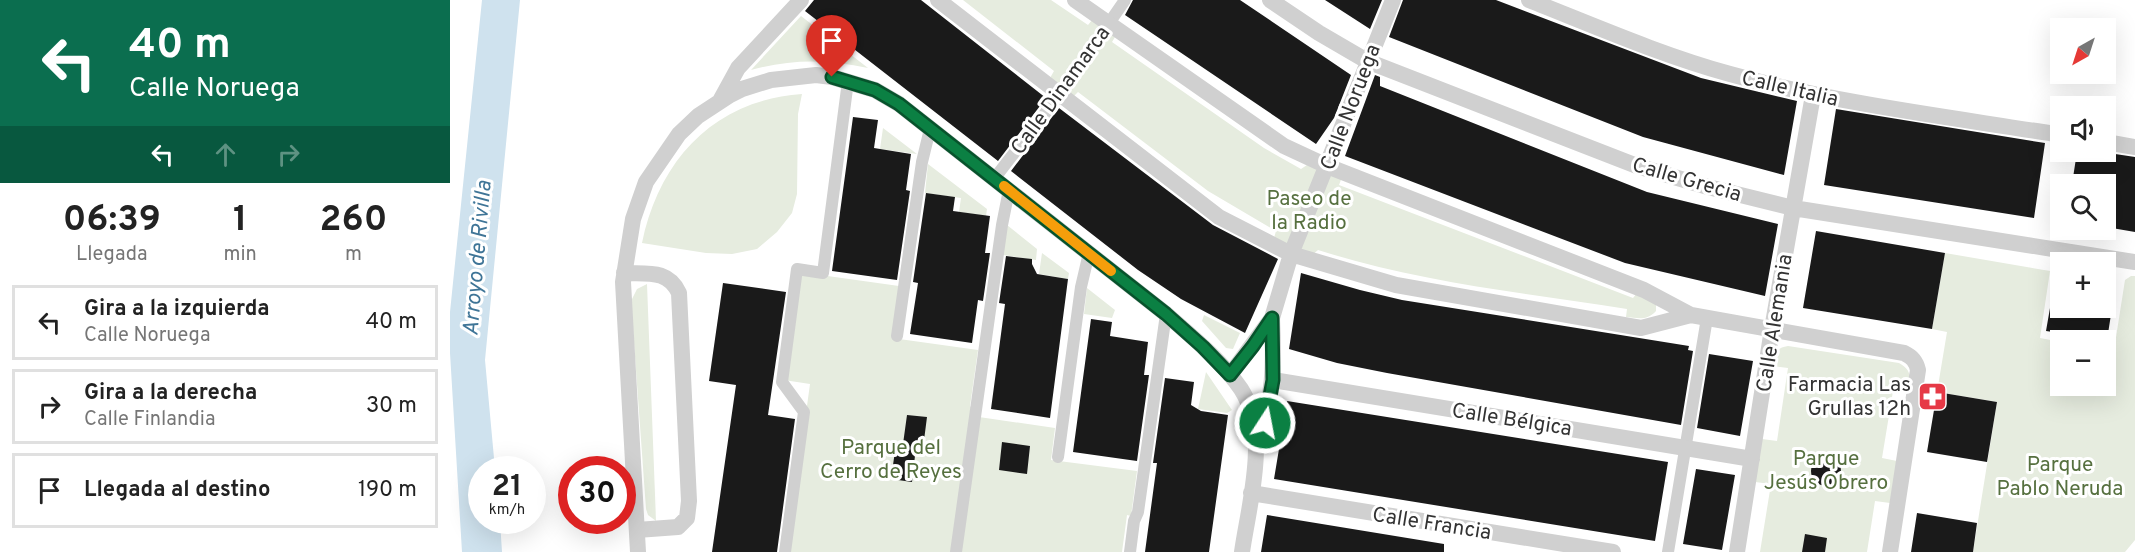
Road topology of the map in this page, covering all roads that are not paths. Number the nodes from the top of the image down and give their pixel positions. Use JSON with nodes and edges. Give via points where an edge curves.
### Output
{"nodes":[{"id":1,"x":801,"y":0,"type":"edge"},
{"id":2,"x":939,"y":0,"type":"edge"},
{"id":3,"x":1075,"y":0,"type":"edge"},
{"id":4,"x":1125,"y":0,"type":"edge"},
{"id":5,"x":1270,"y":0,"type":"edge"},
{"id":6,"x":1393,"y":0,"type":"edge"},
{"id":7,"x":1529,"y":0,"type":"edge"},
{"id":8,"x":1109,"y":24,"type":"junction"},
{"id":9,"x":1367,"y":61,"type":"junction"},
{"id":10,"x":848,"y":81,"type":"junction"},
{"id":11,"x":1060,"y":94,"type":"junction"},
{"id":12,"x":1813,"y":95,"type":"junction"},
{"id":13,"x":719,"y":103,"type":"junction"},
{"id":14,"x":930,"y":129,"type":"junction"},
{"id":15,"x":2050,"y":133,"type":"edge"},
{"id":16,"x":2116,"y":144,"type":"edge"},
{"id":17,"x":2135,"y":147,"type":"edge"},
{"id":18,"x":1327,"y":166,"type":"junction"},
{"id":19,"x":994,"y":179,"type":"junction"},
{"id":20,"x":1010,"y":190,"type":"junction"},
{"id":21,"x":1793,"y":208,"type":"junction"},
{"id":22,"x":1089,"y":253,"type":"junction"},
{"id":23,"x":1291,"y":254,"type":"junction"},
{"id":24,"x":2135,"y":262,"type":"edge"},
{"id":25,"x":624,"y":273,"type":"junction"},
{"id":26,"x":1659,"y":298,"type":"junction"},
{"id":27,"x":1166,"y":314,"type":"junction"},
{"id":28,"x":1699,"y":316,"type":"junction"},
{"id":29,"x":1272,"y":318,"type":"junction"},
{"id":30,"x":1656,"y":324,"type":"junction"},
{"id":31,"x":1772,"y":329,"type":"junction"},
{"id":32,"x":897,"y":336,"type":"dead end"},
{"id":33,"x":1230,"y":375,"type":"junction"},
{"id":34,"x":1273,"y":380,"type":"junction"},
{"id":35,"x":1256,"y":445,"type":"junction"},
{"id":36,"x":1685,"y":448,"type":"junction"},
{"id":37,"x":1058,"y":457,"type":"dead end"},
{"id":38,"x":1752,"y":459,"type":"junction"},
{"id":39,"x":1251,"y":493,"type":"junction"},
{"id":40,"x":637,"y":530,"type":"junction"},
{"id":41,"x":638,"y":552,"type":"edge"},
{"id":42,"x":785,"y":552,"type":"edge"},
{"id":43,"x":956,"y":552,"type":"edge"},
{"id":44,"x":1130,"y":552,"type":"edge"},
{"id":45,"x":1242,"y":552,"type":"edge"},
{"id":46,"x":1613,"y":552,"type":"edge"},
{"id":47,"x":1668,"y":552,"type":"edge"},
{"id":48,"x":1737,"y":552,"type":"edge"},
{"id":49,"x":1890,"y":552,"type":"edge"}],
"edges":[{"from":1,"to":13,"type":"street","via":[[738,68]]},
{"from":2,"to":11,"type":"street"},
{"from":3,"to":8,"type":"street"},
{"from":4,"to":8,"type":"street","name":"Calle Dinamarca"},
{"from":5,"to":9,"type":"street","name":"Calle Grecia"},
{"from":6,"to":9,"type":"street","name":"Calle Noruega"},
{"from":7,"to":12,"type":"street","name":"Calle Italia","via":[[1676,57]]},
{"from":8,"to":11,"type":"street","name":"Calle Dinamarca"},
{"from":8,"to":18,"type":"street","via":[[1284,146]]},
{"from":9,"to":18,"type":"street","name":"Calle Noruega"},
{"from":9,"to":21,"type":"street","name":"Calle Grecia","via":[[1637,166]]},
{"from":10,"to":13,"type":"street","via":[[816,75],[771,80],[742,89]]},
{"from":10,"to":14,"type":"street","via":[[899,104]]},
{"from":10,"to":42,"type":"street","via":[[823,273],[797,269],[782,382],[804,412]]},
{"from":11,"to":19,"type":"street","name":"Calle Dinamarca"},
{"from":11,"to":23,"type":"street","via":[[1219,217]]},
{"from":12,"to":15,"type":"street","name":"Calle Italia"},
{"from":12,"to":21,"type":"street","name":"Calle Alemania"},
{"from":13,"to":25,"type":"street","via":[[679,135],[646,182],[633,219]]},
{"from":14,"to":19,"type":"street"},
{"from":14,"to":32,"type":"street"},
{"from":16,"to":17,"type":"street"},
{"from":18,"to":23,"type":"street","name":"Calle Noruega"},
{"from":18,"to":26,"type":"street"},
{"from":19,"to":20,"type":"street"},
{"from":20,"to":22,"type":"street"},
{"from":20,"to":43,"type":"street"},
{"from":21,"to":24,"type":"street","name":"Calle Grecia"},
{"from":21,"to":31,"type":"street","name":"Calle Alemania"},
{"from":22,"to":27,"type":"street"},
{"from":22,"to":37,"type":"street"},
{"from":23,"to":29,"type":"street","name":"Calle Noruega"},
{"from":23,"to":30,"type":"street","via":[[1396,285],[1641,328]]},
{"from":25,"to":40,"type":"street"},
{"from":25,"to":40,"type":"street","via":[[662,275],[673,282],[679,293],[687,518],[678,527]]},
{"from":26,"to":28,"type":"street"},
{"from":26,"to":30,"type":"street","via":[[1664,306]]},
{"from":27,"to":33,"type":"street"},
{"from":27,"to":44,"type":"street"},
{"from":28,"to":30,"type":"street"},
{"from":28,"to":31,"type":"street"},
{"from":28,"to":36,"type":"street"},
{"from":29,"to":33,"type":"street","name":"Calle Noruega"},
{"from":29,"to":34,"type":"street"},
{"from":31,"to":38,"type":"street","name":"Calle Alemania"},
{"from":31,"to":49,"type":"street","via":[[1904,353],[1915,359],[1918,370]]},
{"from":33,"to":35,"type":"street","via":[[1252,414]]},
{"from":34,"to":35,"type":"street","via":[[1265,423]]},
{"from":34,"to":36,"type":"street","name":"Calle Bélgica"},
{"from":35,"to":39,"type":"street"},
{"from":36,"to":38,"type":"street","name":"Calle Bélgica"},
{"from":36,"to":47,"type":"street"},
{"from":38,"to":48,"type":"street","name":"Calle Alemania"},
{"from":39,"to":45,"type":"street"},
{"from":39,"to":46,"type":"street","name":"Calle Francia"},
{"from":40,"to":41,"type":"street"}]}
